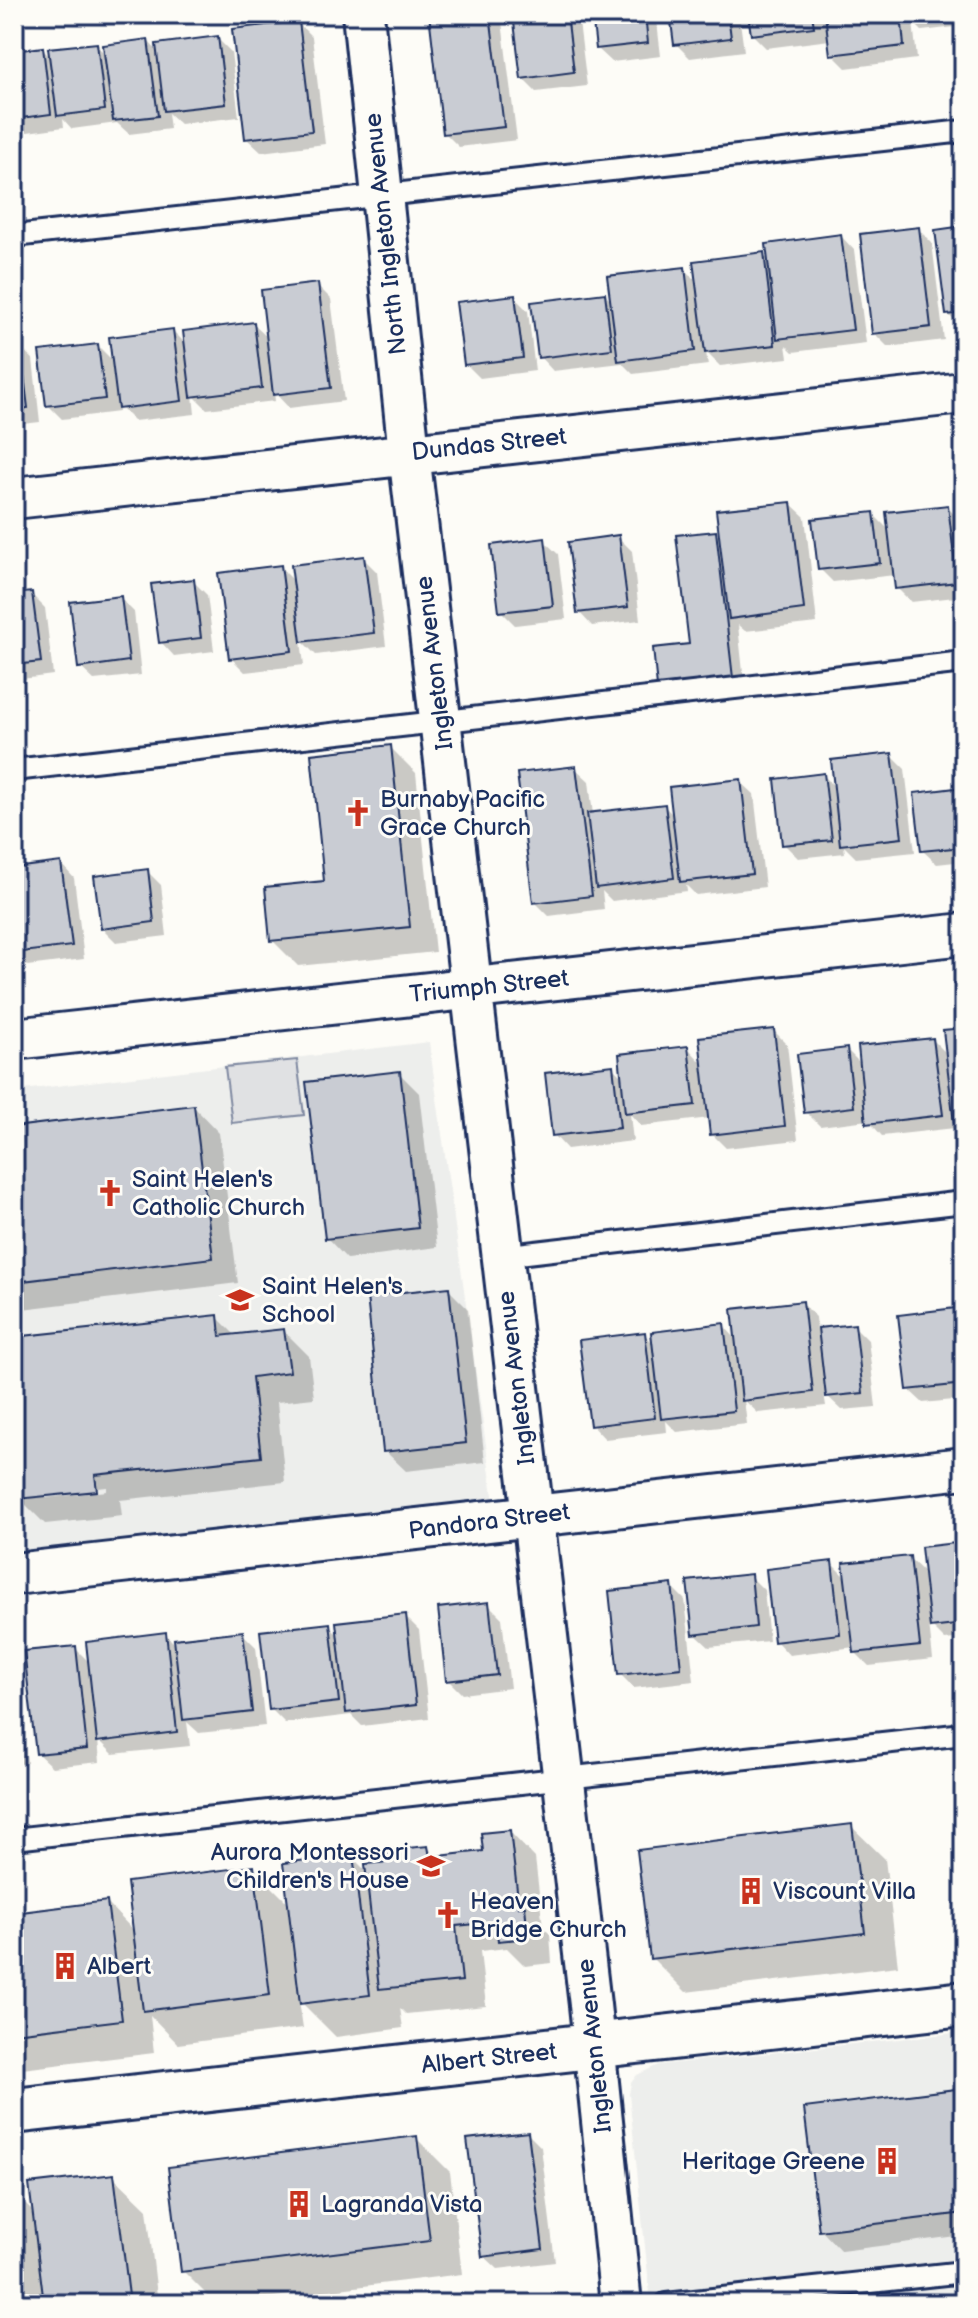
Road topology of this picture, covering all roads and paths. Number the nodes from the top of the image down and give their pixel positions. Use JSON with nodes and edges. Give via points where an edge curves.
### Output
{"nodes":[{"id":1,"x":363,"y":14,"type":"edge"},
{"id":2,"x":964,"y":131,"type":"edge"},
{"id":3,"x":380,"y":197,"type":"junction"},
{"id":4,"x":14,"y":236,"type":"edge"},
{"id":5,"x":964,"y":393,"type":"edge"},
{"id":6,"x":409,"y":453,"type":"junction"},
{"id":7,"x":14,"y":498,"type":"edge"},
{"id":8,"x":964,"y":662,"type":"edge"},
{"id":9,"x":441,"y":723,"type":"junction"},
{"id":10,"x":14,"y":770,"type":"edge"},
{"id":11,"x":964,"y":934,"type":"edge"},
{"id":12,"x":471,"y":988,"type":"junction"},
{"id":13,"x":14,"y":1039,"type":"edge"},
{"id":14,"x":964,"y":1202,"type":"edge"},
{"id":15,"x":501,"y":1256,"type":"junction"},
{"id":16,"x":964,"y":1468,"type":"edge"},
{"id":17,"x":533,"y":1516,"type":"junction"},
{"id":18,"x":14,"y":1574,"type":"edge"},
{"id":19,"x":964,"y":1734,"type":"edge"},
{"id":20,"x":563,"y":1776,"type":"junction"},
{"id":21,"x":14,"y":1839,"type":"edge"},
{"id":22,"x":964,"y":2004,"type":"edge"},
{"id":23,"x":594,"y":2046,"type":"junction"},
{"id":24,"x":14,"y":2111,"type":"edge"},
{"id":25,"x":964,"y":2272,"type":"edge"},
{"id":26,"x":621,"y":2304,"type":"edge"},
{"id":27,"x":666,"y":2304,"type":"edge"}],
"edges":[{"from":1,"to":3,"type":"street","name":"North Ingleton Avenue"},
{"from":2,"to":3,"type":"lane"},
{"from":3,"to":4,"type":"lane"},
{"from":3,"to":6,"type":"street","name":"North Ingleton Avenue"},
{"from":5,"to":6,"type":"street","name":"Dundas Street"},
{"from":6,"to":7,"type":"street","name":"Dundas Street"},
{"from":6,"to":9,"type":"street","name":"Ingleton Avenue"},
{"from":8,"to":9,"type":"lane"},
{"from":9,"to":10,"type":"lane"},
{"from":9,"to":12,"type":"street","name":"Ingleton Avenue"},
{"from":11,"to":12,"type":"street","name":"Triumph Street"},
{"from":12,"to":13,"type":"street","name":"Triumph Street"},
{"from":12,"to":15,"type":"street","name":"Ingleton Avenue"},
{"from":14,"to":15,"type":"lane"},
{"from":15,"to":17,"type":"street","name":"Ingleton Avenue"},
{"from":16,"to":17,"type":"street","name":"Pandora Street"},
{"from":17,"to":18,"type":"street","name":"Pandora Street"},
{"from":17,"to":20,"type":"street","name":"Ingleton Avenue"},
{"from":19,"to":20,"type":"lane"},
{"from":20,"to":21,"type":"lane"},
{"from":20,"to":23,"type":"street","name":"Ingleton Avenue"},
{"from":22,"to":23,"type":"street","name":"Albert Street"},
{"from":23,"to":24,"type":"street","name":"Albert Street"},
{"from":23,"to":26,"type":"street","name":"Ingleton Avenue"},
{"from":25,"to":27,"type":"lane"}]}
